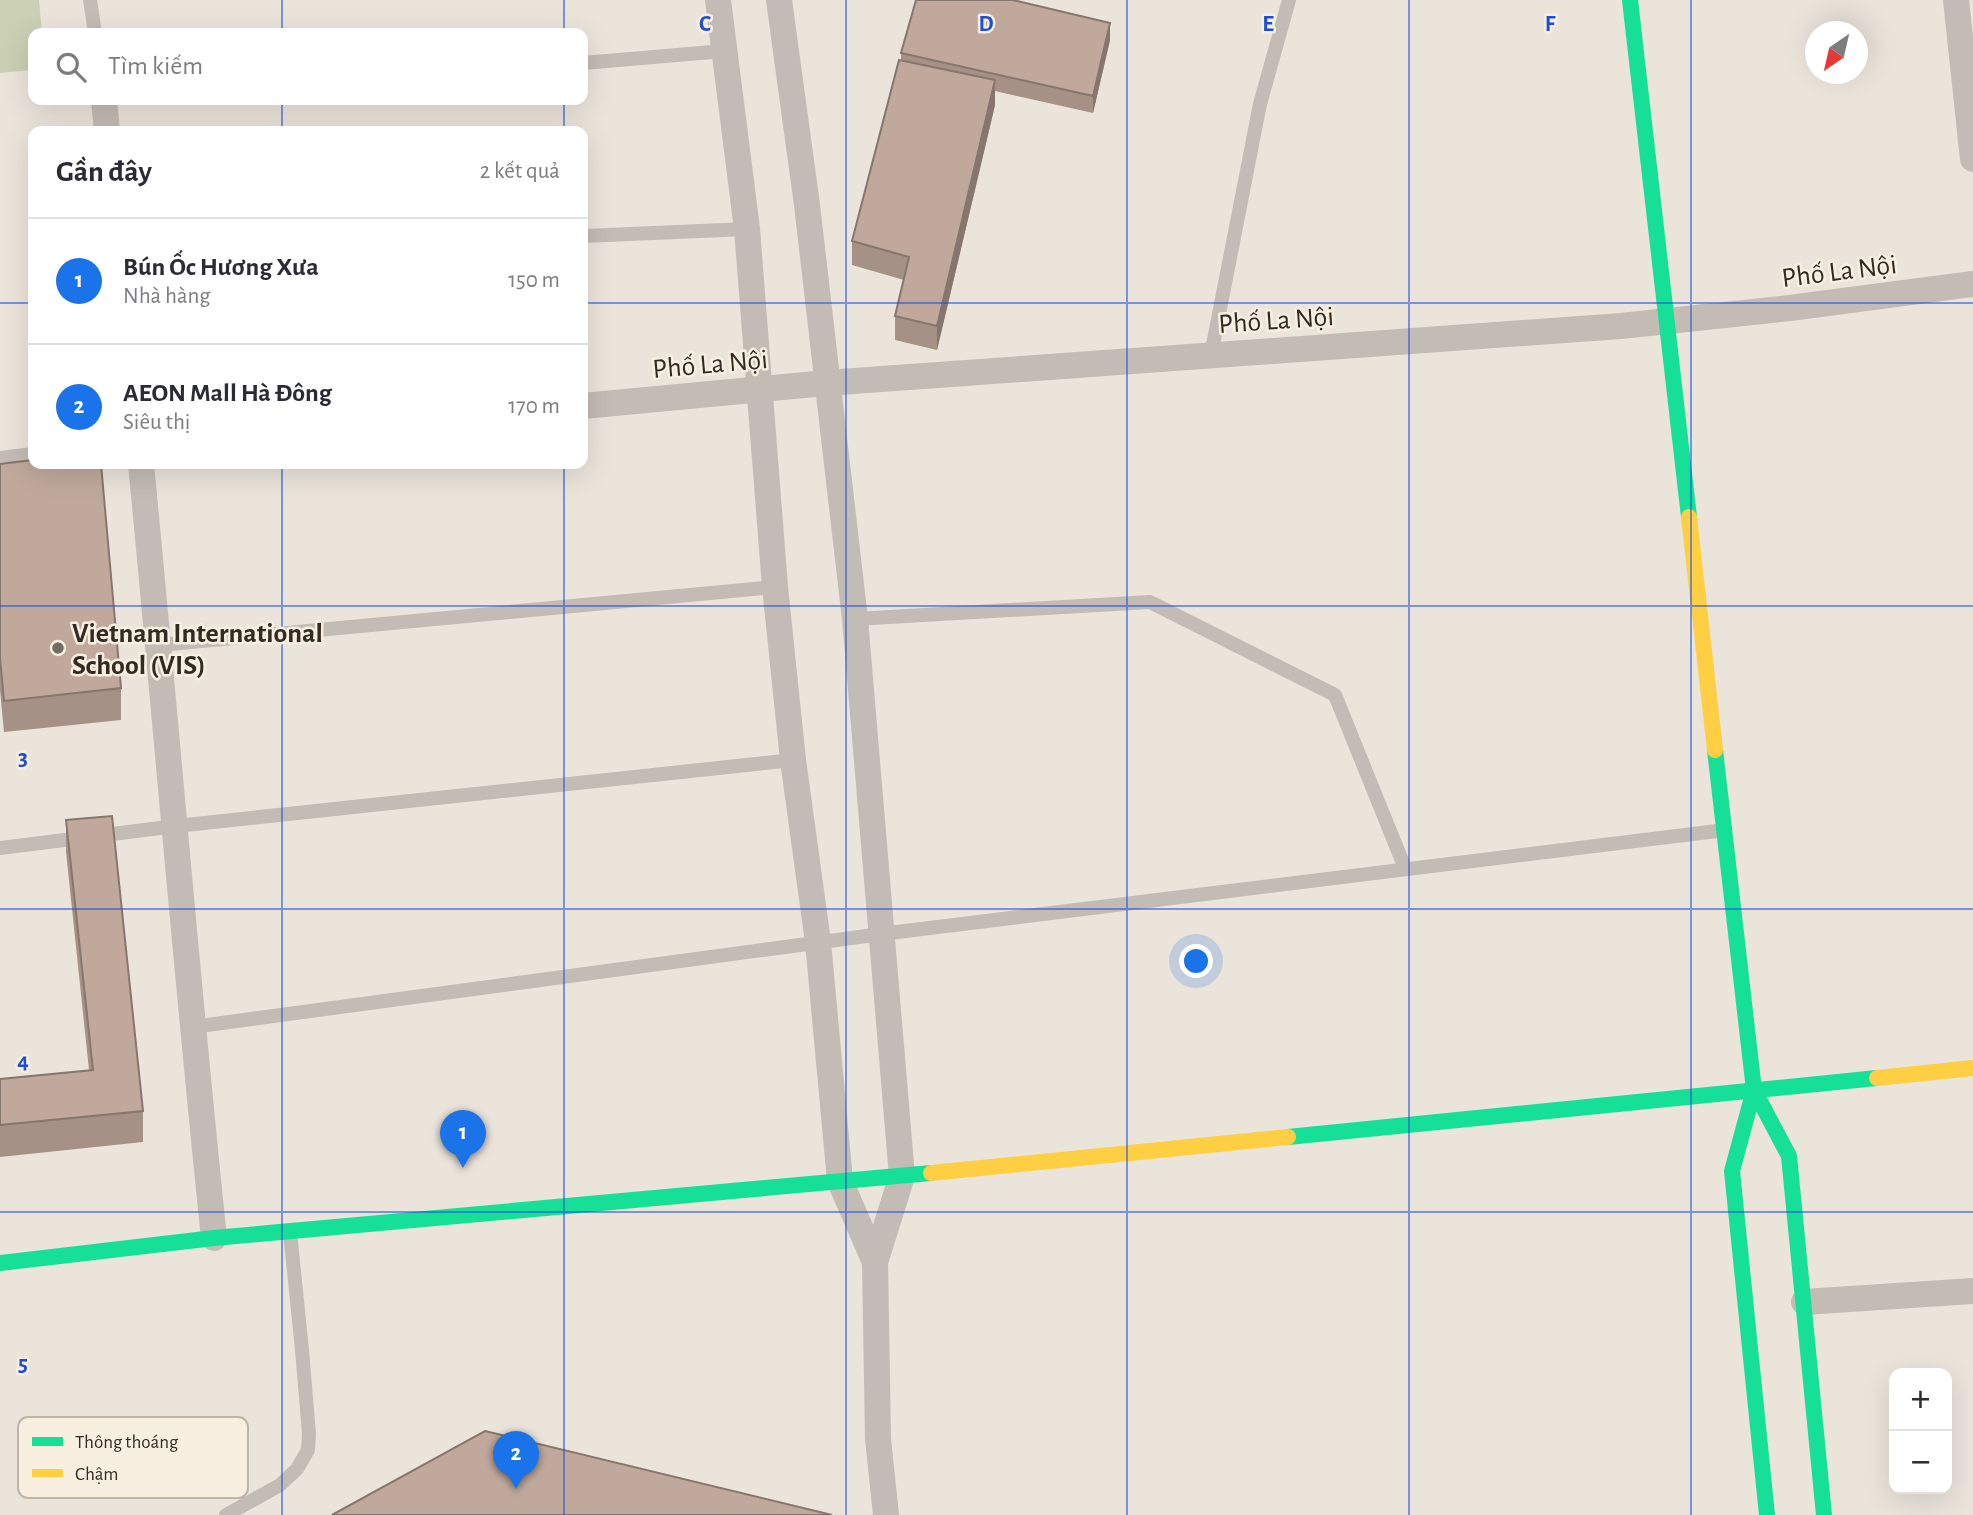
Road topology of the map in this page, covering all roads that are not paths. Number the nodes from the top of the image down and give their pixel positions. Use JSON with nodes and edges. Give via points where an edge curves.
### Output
{"nodes":[{"id":1,"x":90,"y":0,"type":"edge"},
{"id":2,"x":718,"y":0,"type":"edge"},
{"id":3,"x":779,"y":0,"type":"edge"},
{"id":4,"x":1289,"y":0,"type":"edge"},
{"id":5,"x":1630,"y":0,"type":"edge"},
{"id":6,"x":1956,"y":0,"type":"edge"},
{"id":7,"x":94,"y":28,"type":"edge"},
{"id":8,"x":724,"y":51,"type":"junction"},
{"id":9,"x":588,"y":63,"type":"edge"},
{"id":10,"x":104,"y":105,"type":"edge"},
{"id":11,"x":107,"y":126,"type":"edge"},
{"id":12,"x":1973,"y":159,"type":"edge"},
{"id":13,"x":747,"y":229,"type":"junction"},
{"id":14,"x":588,"y":236,"type":"edge"},
{"id":15,"x":1973,"y":284,"type":"edge"},
{"id":16,"x":1667,"y":321,"type":"junction"},
{"id":17,"x":1211,"y":355,"type":"junction"},
{"id":18,"x":826,"y":383,"type":"junction"},
{"id":19,"x":760,"y":390,"type":"junction"},
{"id":20,"x":588,"y":406,"type":"edge"},
{"id":21,"x":28,"y":461,"type":"edge"},
{"id":22,"x":0,"y":464,"type":"edge"},
{"id":23,"x":141,"y":469,"type":"edge"},
{"id":24,"x":775,"y":587,"type":"junction"},
{"id":25,"x":855,"y":619,"type":"junction"},
{"id":26,"x":159,"y":645,"type":"junction"},
{"id":27,"x":793,"y":760,"type":"junction"},
{"id":28,"x":176,"y":826,"type":"junction"},
{"id":29,"x":1725,"y":830,"type":"junction"},
{"id":30,"x":0,"y":848,"type":"edge"},
{"id":31,"x":1405,"y":868,"type":"junction"},
{"id":32,"x":881,"y":934,"type":"junction"},
{"id":33,"x":818,"y":942,"type":"junction"},
{"id":34,"x":192,"y":1027,"type":"junction"},
{"id":35,"x":1973,"y":1068,"type":"edge"},
{"id":36,"x":1754,"y":1090,"type":"junction"},
{"id":37,"x":902,"y":1176,"type":"junction"},
{"id":38,"x":840,"y":1181,"type":"junction"},
{"id":39,"x":290,"y":1232,"type":"junction"},
{"id":40,"x":214,"y":1238,"type":"junction"},
{"id":41,"x":875,"y":1262,"type":"junction"},
{"id":42,"x":0,"y":1263,"type":"edge"},
{"id":43,"x":1973,"y":1290,"type":"edge"},
{"id":44,"x":1804,"y":1302,"type":"junction"},
{"id":45,"x":226,"y":1515,"type":"edge"},
{"id":46,"x":886,"y":1515,"type":"edge"},
{"id":47,"x":1767,"y":1515,"type":"edge"},
{"id":48,"x":1825,"y":1515,"type":"edge"}],
"edges":[{"from":1,"to":7,"type":"lane"},
{"from":2,"to":8,"type":"street"},
{"from":3,"to":18,"type":"street"},
{"from":4,"to":17,"type":"lane","via":[[1260,104]]},
{"from":5,"to":16,"type":"street"},
{"from":6,"to":12,"type":"street"},
{"from":8,"to":9,"type":"lane"},
{"from":8,"to":13,"type":"street"},
{"from":10,"to":11,"type":"street"},
{"from":13,"to":14,"type":"lane"},
{"from":13,"to":19,"type":"street"},
{"from":15,"to":16,"type":"street","name":"Phố La Nội"},
{"from":16,"to":17,"type":"street","name":"Phố La Nội"},
{"from":16,"to":29,"type":"street"},
{"from":17,"to":18,"type":"street","name":"Phố La Nội"},
{"from":18,"to":19,"type":"street","name":"Phố La Nội"},
{"from":18,"to":25,"type":"street"},
{"from":19,"to":20,"type":"street","name":"Phố La Nội"},
{"from":19,"to":24,"type":"street"},
{"from":21,"to":22,"type":"street"},
{"from":23,"to":26,"type":"street"},
{"from":24,"to":26,"type":"lane"},
{"from":24,"to":27,"type":"street"},
{"from":25,"to":31,"type":"lane","via":[[1150,602],[1335,695]]},
{"from":25,"to":32,"type":"street"},
{"from":26,"to":28,"type":"street"},
{"from":27,"to":28,"type":"lane"},
{"from":27,"to":33,"type":"street"},
{"from":28,"to":30,"type":"lane"},
{"from":28,"to":34,"type":"street"},
{"from":29,"to":31,"type":"lane"},
{"from":29,"to":36,"type":"street"},
{"from":31,"to":32,"type":"lane"},
{"from":32,"to":33,"type":"lane"},
{"from":32,"to":37,"type":"street"},
{"from":33,"to":34,"type":"lane"},
{"from":33,"to":38,"type":"street"},
{"from":34,"to":40,"type":"street"},
{"from":35,"to":36,"type":"street"},
{"from":36,"to":37,"type":"street"},
{"from":36,"to":44,"type":"street","via":[[1789,1156]]},
{"from":36,"to":47,"type":"street","via":[[1732,1171]]},
{"from":37,"to":38,"type":"street"},
{"from":37,"to":41,"type":"street"},
{"from":38,"to":39,"type":"street"},
{"from":38,"to":41,"type":"street"},
{"from":39,"to":40,"type":"street"},
{"from":39,"to":45,"type":"lane","via":[[308,1450],[280,1485]]},
{"from":40,"to":42,"type":"street"},
{"from":41,"to":46,"type":"street","via":[[878,1439]]},
{"from":43,"to":44,"type":"street"},
{"from":44,"to":48,"type":"street"}]}
